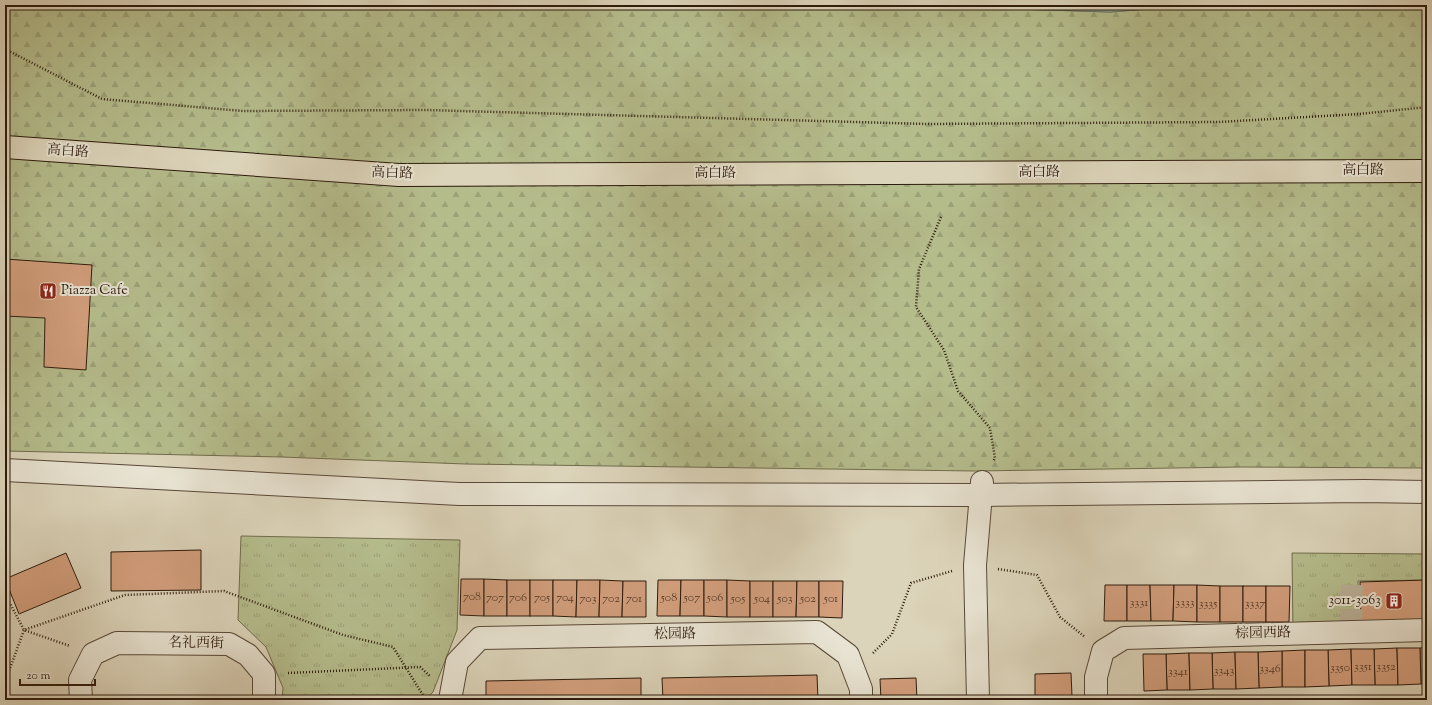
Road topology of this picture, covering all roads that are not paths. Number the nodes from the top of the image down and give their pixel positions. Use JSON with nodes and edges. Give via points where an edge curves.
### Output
{"nodes":[{"id":1,"x":5,"y":147,"type":"edge"},
{"id":2,"x":1427,"y":171,"type":"edge"},
{"id":3,"x":5,"y":470,"type":"edge"},
{"id":4,"x":981,"y":488,"type":"junction"},
{"id":5,"x":1427,"y":492,"type":"edge"},
{"id":6,"x":1427,"y":630,"type":"edge"},
{"id":7,"x":450,"y":697,"type":"edge"},
{"id":8,"x":81,"y":700,"type":"edge"},
{"id":9,"x":264,"y":700,"type":"edge"},
{"id":10,"x":861,"y":700,"type":"edge"},
{"id":11,"x":978,"y":700,"type":"edge"},
{"id":12,"x":1096,"y":700,"type":"edge"}],
"edges":[{"from":1,"to":2,"type":"main road","name":"高白路","via":[[399,175]]},
{"from":3,"to":4,"type":"street","via":[[459,494]]},
{"from":4,"to":5,"type":"street"},
{"from":4,"to":11,"type":"street","via":[[975,565]]},
{"from":6,"to":12,"type":"street","name":"棕园西路","via":[[1124,638],[1102,651],[1096,677]]},
{"from":7,"to":10,"type":"street","name":"松园路","via":[[456,662],[480,638],[817,632],[848,655],[861,689]]},
{"from":8,"to":9,"type":"street","name":"名礼西街","via":[[80,680],[93,654],[117,643],[229,644],[248,655],[264,674]]}]}
